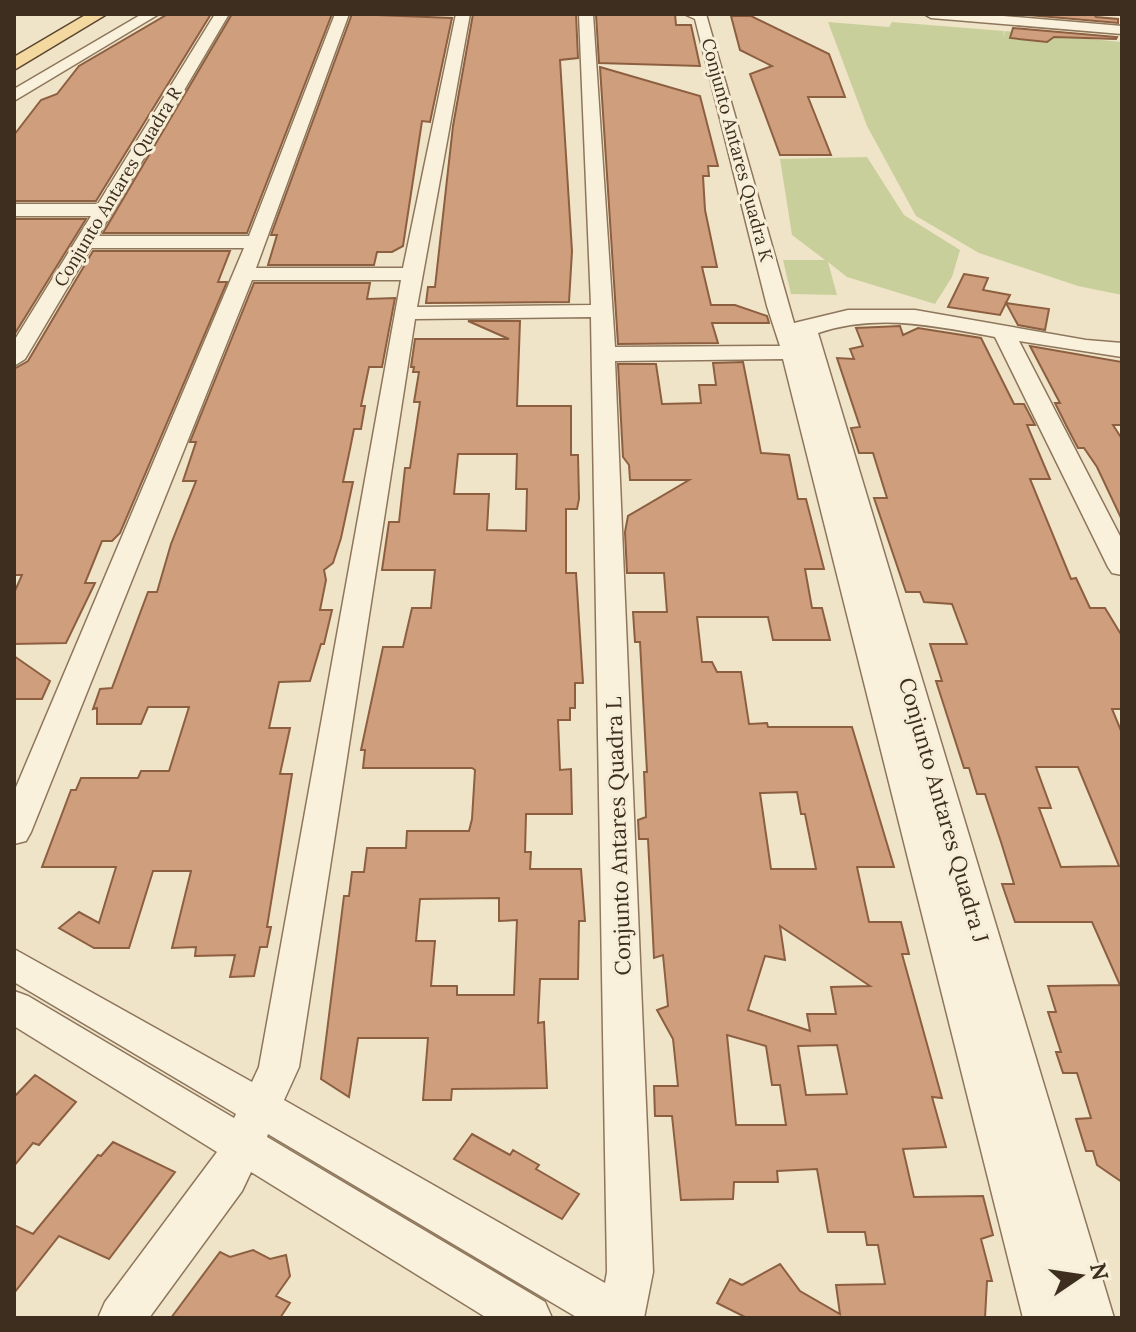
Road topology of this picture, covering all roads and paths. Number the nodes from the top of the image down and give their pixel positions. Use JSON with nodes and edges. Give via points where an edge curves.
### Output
{"nodes":[{"id":1,"x":99,"y":14,"type":"edge"},
{"id":2,"x":152,"y":14,"type":"edge"},
{"id":3,"x":222,"y":14,"type":"edge"},
{"id":4,"x":342,"y":14,"type":"edge"},
{"id":5,"x":463,"y":14,"type":"edge"},
{"id":6,"x":586,"y":14,"type":"edge"},
{"id":7,"x":693,"y":14,"type":"edge"},
{"id":8,"x":931,"y":14,"type":"edge"},
{"id":9,"x":1122,"y":30,"type":"edge"},
{"id":10,"x":14,"y":65,"type":"edge"},
{"id":11,"x":18,"y":106,"type":"edge"},
{"id":12,"x":14,"y":210,"type":"edge"},
{"id":13,"x":105,"y":210,"type":"junction"},
{"id":14,"x":85,"y":242,"type":"junction"},
{"id":15,"x":254,"y":242,"type":"junction"},
{"id":16,"x":244,"y":274,"type":"junction"},
{"id":17,"x":412,"y":274,"type":"junction"},
{"id":18,"x":602,"y":311,"type":"junction"},
{"id":19,"x":406,"y":313,"type":"junction"},
{"id":20,"x":848,"y":316,"type":"junction"},
{"id":21,"x":791,"y":325,"type":"junction"},
{"id":22,"x":1004,"y":333,"type":"junction"},
{"id":23,"x":1122,"y":350,"type":"edge"},
{"id":24,"x":604,"y":354,"type":"junction"},
{"id":25,"x":14,"y":359,"type":"edge"},
{"id":26,"x":1122,"y":567,"type":"edge"},
{"id":27,"x":14,"y":832,"type":"edge"},
{"id":28,"x":15,"y":977,"type":"edge"},
{"id":29,"x":982,"y":1004,"type":"junction"},
{"id":30,"x":253,"y":1125,"type":"junction"},
{"id":31,"x":121,"y":1318,"type":"edge"},
{"id":32,"x":529,"y":1318,"type":"edge"},
{"id":33,"x":620,"y":1318,"type":"edge"},
{"id":34,"x":1046,"y":1318,"type":"edge"},
{"id":35,"x":1091,"y":1318,"type":"edge"}],
"edges":[{"from":1,"to":10,"type":"main road"},
{"from":2,"to":11,"type":"street","via":[[51,74]]},
{"from":3,"to":13,"type":"street","name":"Conjunto Antares Quadra R"},
{"from":4,"to":15,"type":"street"},
{"from":5,"to":17,"type":"street"},
{"from":6,"to":18,"type":"street","name":"Conjunto Antares Quadra L"},
{"from":7,"to":21,"type":"street","name":"Conjunto Antares Quadra K","via":[[701,17]]},
{"from":8,"to":9,"type":"street"},
{"from":12,"to":13,"type":"street"},
{"from":13,"to":14,"type":"street","name":"Conjunto Antares Quadra R"},
{"from":14,"to":15,"type":"street"},
{"from":14,"to":25,"type":"street","name":"Conjunto Antares Quadra R"},
{"from":15,"to":16,"type":"street"},
{"from":16,"to":17,"type":"street"},
{"from":16,"to":27,"type":"street"},
{"from":17,"to":19,"type":"street"},
{"from":18,"to":19,"type":"street"},
{"from":18,"to":24,"type":"street","name":"Conjunto Antares Quadra L"},
{"from":19,"to":30,"type":"street","via":[[279,1067]]},
{"from":20,"to":21,"type":"street"},
{"from":20,"to":21,"type":"street"},
{"from":20,"to":22,"type":"street","via":[[915,316]]},
{"from":21,"to":24,"type":"street"},
{"from":21,"to":29,"type":"street","name":"Conjunto Antares Quadra J"},
{"from":22,"to":23,"type":"street"},
{"from":22,"to":26,"type":"street"},
{"from":24,"to":33,"type":"street","name":"Conjunto Antares Quadra L","via":[[630,1272]]},
{"from":28,"to":30,"type":"street"},
{"from":29,"to":34,"type":"street","name":"Conjunto Antares Quadra J"},
{"from":29,"to":35,"type":"street","name":"Conjunto Antares Quadra J"},
{"from":30,"to":31,"type":"street","via":[[227,1177]]},
{"from":30,"to":32,"type":"street"},
{"from":30,"to":33,"type":"street"}]}
